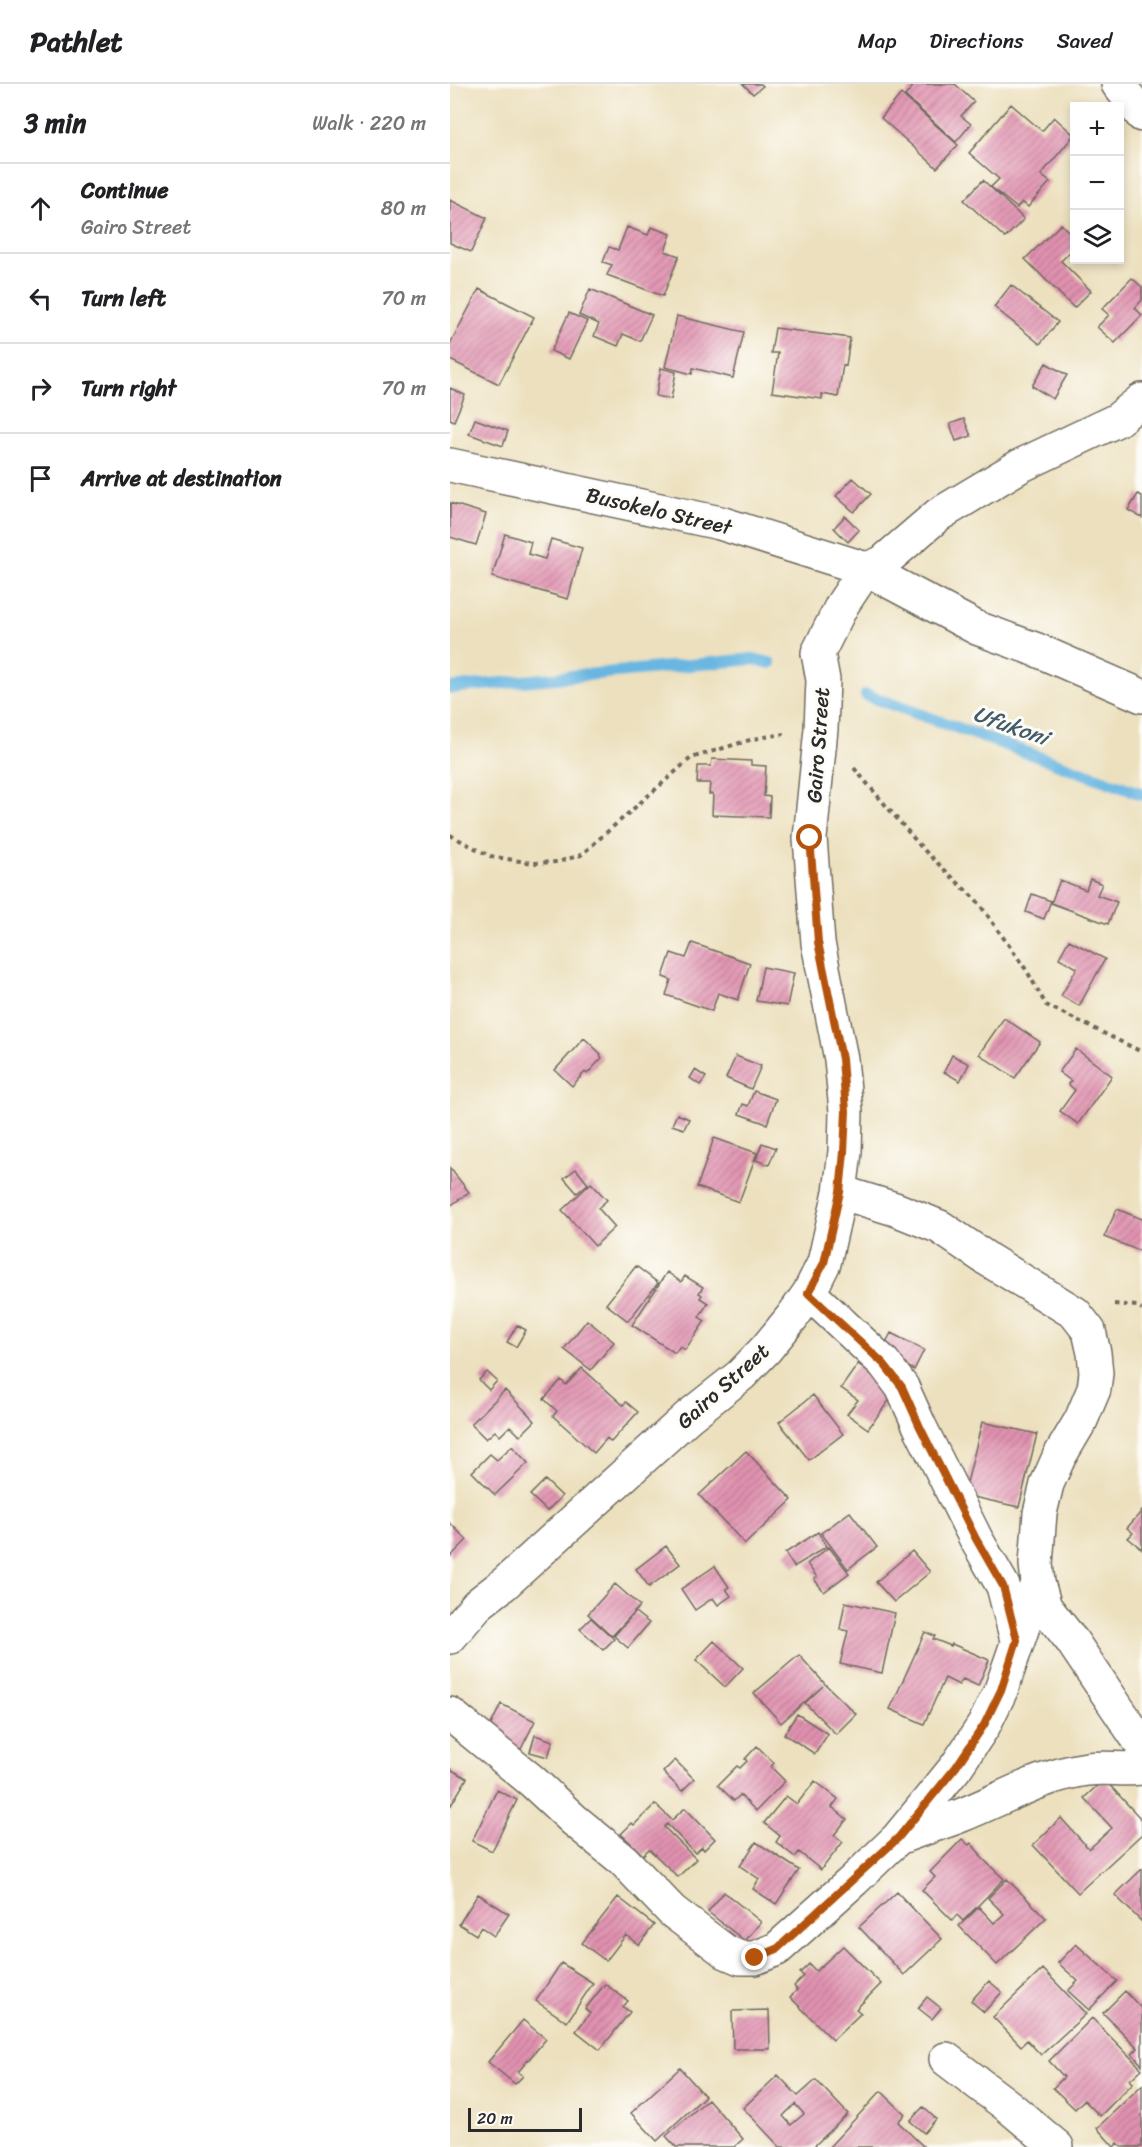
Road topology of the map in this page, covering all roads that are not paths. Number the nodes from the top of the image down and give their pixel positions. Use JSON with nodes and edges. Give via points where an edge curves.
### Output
{"nodes":[{"id":1,"x":1118,"y":84,"type":"edge"},
{"id":2,"x":1142,"y":115,"type":"edge"},
{"id":3,"x":1142,"y":400,"type":"edge"},
{"id":4,"x":450,"y":465,"type":"edge"},
{"id":5,"x":866,"y":569,"type":"junction"},
{"id":6,"x":1142,"y":696,"type":"edge"},
{"id":7,"x":840,"y":1192,"type":"junction"},
{"id":8,"x":808,"y":1293,"type":"junction"},
{"id":9,"x":1038,"y":1583,"type":"junction"},
{"id":10,"x":450,"y":1637,"type":"edge"},
{"id":11,"x":1017,"y":1640,"type":"junction"},
{"id":12,"x":450,"y":1714,"type":"edge"},
{"id":13,"x":1142,"y":1745,"type":"edge"},
{"id":14,"x":1142,"y":1768,"type":"edge"},
{"id":15,"x":898,"y":1838,"type":"junction"},
{"id":16,"x":946,"y":2059,"type":"dead end"},
{"id":17,"x":1057,"y":2147,"type":"edge"}],
"edges":[{"from":1,"to":2,"type":"street"},
{"from":3,"to":5,"type":"street","name":"Gairo Street","via":[[1117,420],[1020,466],[938,515],[882,563]]},
{"from":4,"to":5,"type":"street","name":"Busokelo Street","via":[[720,523]]},
{"from":5,"to":6,"type":"street","name":"Busokelo Street","via":[[977,628]]},
{"from":5,"to":7,"type":"street","name":"Gairo Street","via":[[818,653],[823,680],[821,729],[810,838],[818,942],[842,1059],[846,1111]]},
{"from":7,"to":8,"type":"street","name":"Gairo Street","via":[[824,1263]]},
{"from":7,"to":9,"type":"street","via":[[940,1227],[1075,1313],[1089,1331],[1096,1374],[1094,1389],[1047,1484],[1040,1513]]},
{"from":8,"to":10,"type":"street","name":"Gairo Street","via":[[741,1375],[688,1417],[477,1605]]},
{"from":8,"to":11,"type":"street","via":[[884,1364],[902,1387],[1003,1586]]},
{"from":9,"to":11,"type":"street"},
{"from":9,"to":13,"type":"street","via":[[1045,1607]]},
{"from":11,"to":15,"type":"street","via":[[1001,1690],[984,1725],[956,1767]]},
{"from":12,"to":15,"type":"street","via":[[623,1860],[672,1911],[726,1952],[740,1958],[755,1958],[777,1949]]},
{"from":14,"to":15,"type":"street","via":[[1086,1769],[1065,1775]]},
{"from":16,"to":17,"type":"street"}]}
